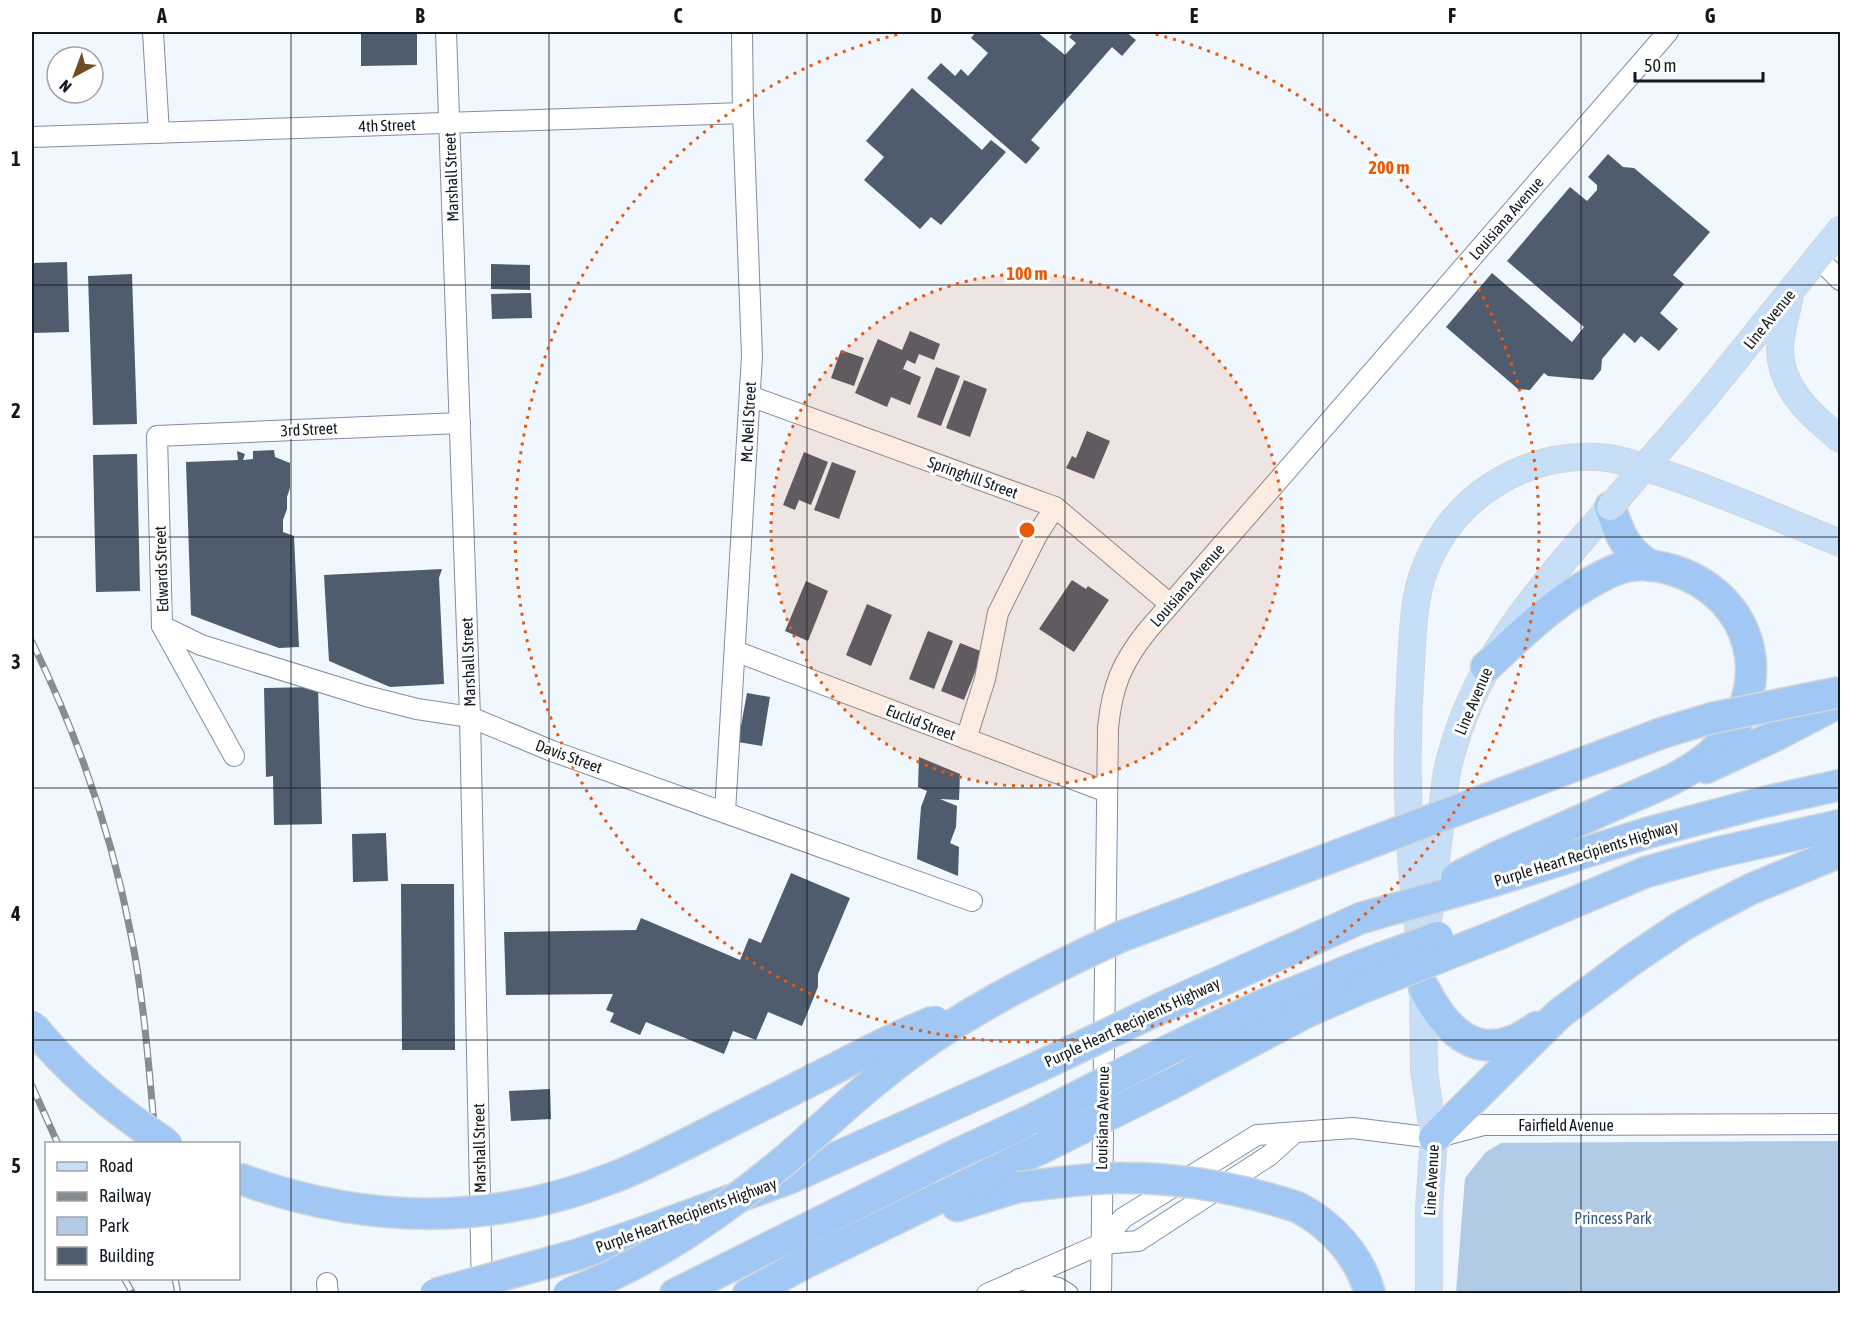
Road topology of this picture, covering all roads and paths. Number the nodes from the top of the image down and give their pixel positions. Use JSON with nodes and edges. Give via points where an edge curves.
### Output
{"nodes":[{"id":1,"x":153,"y":32,"type":"edge"},
{"id":2,"x":446,"y":32,"type":"edge"},
{"id":3,"x":742,"y":32,"type":"edge"},
{"id":4,"x":1668,"y":32,"type":"edge"},
{"id":5,"x":743,"y":112,"type":"junction"},
{"id":6,"x":449,"y":122,"type":"junction"},
{"id":7,"x":159,"y":133,"type":"junction"},
{"id":8,"x":32,"y":137,"type":"edge"},
{"id":9,"x":1840,"y":230,"type":"edge"},
{"id":10,"x":1818,"y":258,"type":"junction"},
{"id":11,"x":1840,"y":280,"type":"edge"},
{"id":12,"x":1791,"y":293,"type":"junction"},
{"id":13,"x":750,"y":396,"type":"junction"},
{"id":14,"x":460,"y":423,"type":"junction"},
{"id":15,"x":157,"y":436,"type":"joint"},
{"id":16,"x":1840,"y":440,"type":"edge"},
{"id":17,"x":1055,"y":507,"type":"junction"},
{"id":18,"x":1610,"y":507,"type":"junction"},
{"id":19,"x":1840,"y":543,"type":"edge"},
{"id":20,"x":1651,"y":566,"type":"junction"},
{"id":21,"x":1170,"y":604,"type":"junction"},
{"id":22,"x":162,"y":626,"type":"junction"},
{"id":23,"x":735,"y":651,"type":"junction"},
{"id":24,"x":1486,"y":667,"type":"junction"},
{"id":25,"x":1840,"y":692,"type":"edge"},
{"id":26,"x":1840,"y":702,"type":"edge"},
{"id":27,"x":470,"y":717,"type":"junction"},
{"id":28,"x":966,"y":739,"type":"junction"},
{"id":29,"x":234,"y":756,"type":"dead end"},
{"id":30,"x":1670,"y":780,"type":"junction"},
{"id":31,"x":1840,"y":785,"type":"edge"},
{"id":32,"x":1107,"y":792,"type":"junction"},
{"id":33,"x":725,"y":812,"type":"junction"},
{"id":34,"x":1840,"y":825,"type":"edge"},
{"id":35,"x":1840,"y":852,"type":"edge"},
{"id":36,"x":1498,"y":868,"type":"junction"},
{"id":37,"x":972,"y":901,"type":"dead end"},
{"id":38,"x":1362,"y":976,"type":"junction"},
{"id":39,"x":1423,"y":976,"type":"junction"},
{"id":40,"x":986,"y":1005,"type":"junction"},
{"id":41,"x":1561,"y":1013,"type":"junction"},
{"id":42,"x":32,"y":1026,"type":"edge"},
{"id":43,"x":1840,"y":1124,"type":"edge"},
{"id":44,"x":1293,"y":1134,"type":"junction"},
{"id":45,"x":1434,"y":1138,"type":"junction"},
{"id":46,"x":165,"y":1142,"type":"edge"},
{"id":47,"x":240,"y":1179,"type":"edge"},
{"id":48,"x":1305,"y":1211,"type":"junction"},
{"id":49,"x":1101,"y":1244,"type":"junction"},
{"id":50,"x":806,"y":1263,"type":"junction"},
{"id":51,"x":1019,"y":1279,"type":"junction"},
{"id":52,"x":435,"y":1293,"type":"edge"},
{"id":53,"x":482,"y":1293,"type":"edge"},
{"id":54,"x":568,"y":1293,"type":"edge"},
{"id":55,"x":675,"y":1293,"type":"edge"},
{"id":56,"x":747,"y":1293,"type":"edge"},
{"id":57,"x":987,"y":1293,"type":"edge"},
{"id":58,"x":1068,"y":1293,"type":"edge"},
{"id":59,"x":1101,"y":1293,"type":"edge"},
{"id":60,"x":1370,"y":1293,"type":"edge"},
{"id":61,"x":1393,"y":1293,"type":"edge"},
{"id":62,"x":1428,"y":1293,"type":"edge"}],
"edges":[{"from":1,"to":7,"type":"street"},
{"from":2,"to":6,"type":"street","name":"Marshall Street"},
{"from":3,"to":5,"type":"street","name":"Mc Neil Street"},
{"from":4,"to":21,"type":"street","name":"Louisiana Avenue"},
{"from":5,"to":6,"type":"street","name":"4th Street"},
{"from":5,"to":13,"type":"street","name":"Mc Neil Street","via":[[752,325]]},
{"from":6,"to":7,"type":"street","name":"4th Street"},
{"from":6,"to":14,"type":"street","name":"Marshall Street"},
{"from":7,"to":8,"type":"street","name":"4th Street"},
{"from":9,"to":10,"type":"main road","name":"Line Avenue"},
{"from":10,"to":11,"type":"street"},
{"from":10,"to":12,"type":"main road","name":"Line Avenue"},
{"from":12,"to":16,"type":"main road","via":[[1780,348],[1787,380],[1804,406]]},
{"from":12,"to":18,"type":"main road","name":"Line Avenue","bridge":true},
{"from":13,"to":17,"type":"street","name":"Springhill Street"},
{"from":13,"to":23,"type":"street","name":"Mc Neil Street"},
{"from":14,"to":15,"type":"street","name":"3rd Street"},
{"from":14,"to":27,"type":"street","name":"Marshall Street"},
{"from":15,"to":22,"type":"street","name":"Edwards Street"},
{"from":17,"to":21,"type":"street","name":"Springhill Street"},
{"from":17,"to":28,"type":"street","via":[[1036,536],[998,614],[985,679]]},
{"from":18,"to":20,"type":"highway","via":[[1624,543]]},
{"from":18,"to":24,"type":"main road","name":"Line Avenue","via":[[1520,614]]},
{"from":19,"to":39,"type":"main road","via":[[1694,483],[1617,459],[1569,457],[1540,463],[1500,479],[1469,503],[1433,550],[1419,586],[1414,614],[1406,730],[1415,910]]},
{"from":20,"to":24,"type":"highway","via":[[1626,567],[1583,587],[1551,607]]},
{"from":20,"to":30,"type":"highway","via":[[1693,578],[1719,597],[1735,614],[1751,655],[1748,698],[1736,722],[1712,753]]},
{"from":21,"to":32,"type":"street","name":"Louisiana Avenue","via":[[1131,651],[1119,674],[1110,701]]},
{"from":22,"to":27,"type":"street","name":"Davis Street","via":[[201,645],[366,696]]},
{"from":22,"to":29,"type":"street","name":"Edwards Street"},
{"from":23,"to":28,"type":"street","name":"Euclid Street"},
{"from":23,"to":33,"type":"street","name":"Mc Neil Street"},
{"from":24,"to":39,"type":"main road","name":"Line Avenue","via":[[1463,717],[1447,773]]},
{"from":25,"to":40,"type":"highway","bridge":true,"via":[[1712,718],[1662,733],[1120,937]]},
{"from":26,"to":30,"type":"highway","via":[[1701,770]]},
{"from":27,"to":33,"type":"street","name":"Davis Street","via":[[552,751]]},
{"from":27,"to":53,"type":"street","name":"Marshall Street"},
{"from":28,"to":32,"type":"street","name":"Euclid Street"},
{"from":30,"to":36,"type":"highway"},
{"from":31,"to":36,"type":"highway","name":"Purple Heart Recipients Highway"},
{"from":32,"to":49,"type":"street","name":"Louisiana Avenue"},
{"from":33,"to":37,"type":"street","name":"Davis Street"},
{"from":34,"to":38,"type":"highway","bridge":true,"via":[[1586,883],[1498,925]]},
{"from":35,"to":41,"type":"highway","via":[[1751,889],[1690,921]]},
{"from":36,"to":52,"type":"highway","name":"Purple Heart Recipients Highway","bridge":true,"via":[[1447,882],[1416,902],[1361,918],[788,1179],[576,1255]]},
{"from":38,"to":50,"type":"highway","bridge":true,"via":[[1306,1012],[1171,1084]]},
{"from":38,"to":55,"type":"highway","bridge":true,"via":[[1260,1006]]},
{"from":39,"to":41,"type":"highway","via":[[1433,1007],[1450,1029],[1470,1042],[1511,1042]]},
{"from":39,"to":45,"type":"main road","name":"Line Avenue","via":[[1424,1071]]},
{"from":40,"to":47,"type":"highway","bridge":true,"via":[[949,1015],[876,1047],[614,1178],[522,1205],[453,1212],[372,1211],[309,1201]]},
{"from":40,"to":54,"type":"highway","bridge":true,"via":[[884,1074],[717,1214],[661,1250]]},
{"from":41,"to":45,"type":"highway"},
{"from":42,"to":46,"type":"highway","bridge":true,"via":[[99,1095]]},
{"from":43,"to":45,"type":"street","name":"Fairfield Avenue","via":[[1483,1125]]},
{"from":44,"to":45,"type":"street","name":"Fairfield Avenue","via":[[1353,1128]]},
{"from":44,"to":49,"type":"street","name":"Fairfield Avenue","via":[[1270,1155],[1138,1241]]},
{"from":44,"to":49,"type":"street","name":"Fairfield Avenue","via":[[1257,1135],[1123,1218]]},
{"from":45,"to":62,"type":"main road","name":"Line Avenue"},
{"from":48,"to":50,"type":"highway","bridge":true,"via":[[1266,1197],[1190,1182],[1123,1178],[1018,1187]]},
{"from":48,"to":60,"type":"highway","via":[[1343,1242]]},
{"from":48,"to":61,"type":"highway","via":[[1363,1254]]},
{"from":49,"to":51,"type":"street","name":"Fairfield Avenue"},
{"from":49,"to":59,"type":"street","name":"Louisiana Avenue"},
{"from":50,"to":56,"type":"highway"},
{"from":51,"to":57,"type":"street","name":"Fairfield Avenue"},
{"from":51,"to":58,"type":"street"}]}
